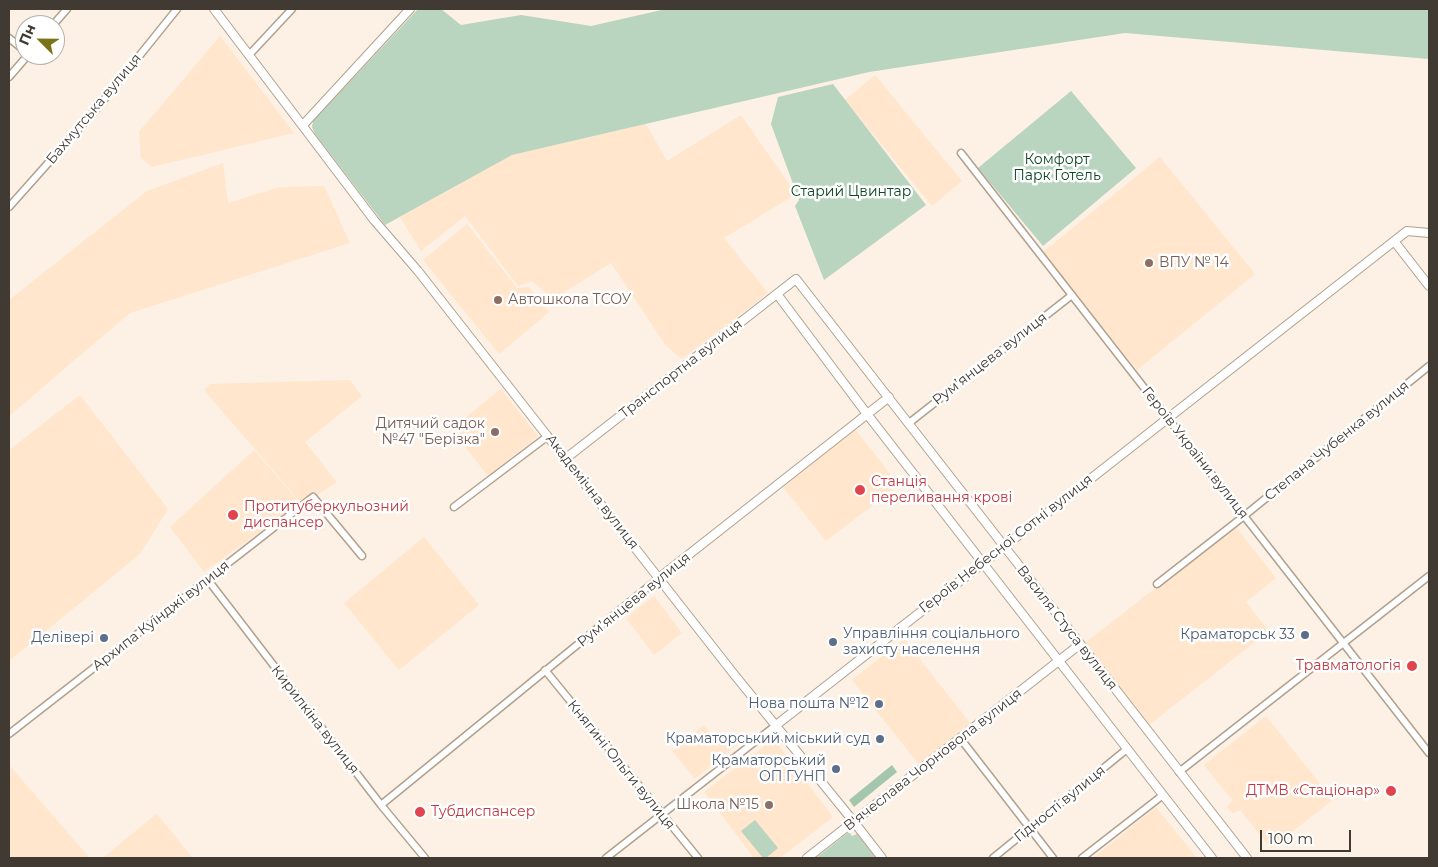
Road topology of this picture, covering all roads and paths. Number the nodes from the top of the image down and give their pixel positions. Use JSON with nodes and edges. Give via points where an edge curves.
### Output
{"nodes":[{"id":1,"x":177,"y":9,"type":"edge"},
{"id":2,"x":214,"y":9,"type":"edge"},
{"id":3,"x":292,"y":9,"type":"edge"},
{"id":4,"x":410,"y":9,"type":"edge"},
{"id":5,"x":249,"y":55,"type":"junction"},
{"id":6,"x":19,"y":65,"type":"edge"},
{"id":7,"x":9,"y":77,"type":"edge"},
{"id":8,"x":303,"y":125,"type":"junction"},
{"id":9,"x":961,"y":153,"type":"dead end"},
{"id":10,"x":9,"y":207,"type":"edge"},
{"id":11,"x":1429,"y":233,"type":"edge"},
{"id":12,"x":1394,"y":241,"type":"junction"},
{"id":13,"x":796,"y":279,"type":"joint"},
{"id":14,"x":1429,"y":286,"type":"edge"},
{"id":15,"x":777,"y":294,"type":"junction"},
{"id":16,"x":1072,"y":295,"type":"junction"},
{"id":17,"x":1429,"y":366,"type":"edge"},
{"id":18,"x":888,"y":397,"type":"junction"},
{"id":19,"x":867,"y":414,"type":"junction"},
{"id":20,"x":1167,"y":417,"type":"junction"},
{"id":21,"x":908,"y":423,"type":"junction"},
{"id":22,"x":548,"y":436,"type":"junction"},
{"id":23,"x":566,"y":459,"type":"junction"},
{"id":24,"x":454,"y":507,"type":"dead end"},
{"id":25,"x":1244,"y":516,"type":"junction"},
{"id":26,"x":1004,"y":546,"type":"junction"},
{"id":27,"x":362,"y":556,"type":"dead end"},
{"id":28,"x":982,"y":563,"type":"junction"},
{"id":29,"x":1429,"y":576,"type":"edge"},
{"id":30,"x":659,"y":578,"type":"junction"},
{"id":31,"x":208,"y":580,"type":"junction"},
{"id":32,"x":1157,"y":584,"type":"dead end"},
{"id":33,"x":1344,"y":644,"type":"junction"},
{"id":34,"x":1079,"y":645,"type":"junction"},
{"id":35,"x":1058,"y":661,"type":"junction"},
{"id":36,"x":545,"y":670,"type":"junction"},
{"id":37,"x":775,"y":726,"type":"junction"},
{"id":38,"x":9,"y":734,"type":"edge"},
{"id":39,"x":960,"y":738,"type":"junction"},
{"id":40,"x":1127,"y":749,"type":"junction"},
{"id":41,"x":1429,"y":753,"type":"edge"},
{"id":42,"x":1179,"y":772,"type":"junction"},
{"id":43,"x":1163,"y":795,"type":"junction"},
{"id":44,"x":381,"y":805,"type":"junction"},
{"id":45,"x":662,"y":815,"type":"junction"},
{"id":46,"x":854,"y":822,"type":"junction"},
{"id":47,"x":1030,"y":828,"type":"junction"},
{"id":48,"x":425,"y":858,"type":"edge"},
{"id":49,"x":606,"y":858,"type":"edge"},
{"id":50,"x":698,"y":858,"type":"edge"},
{"id":51,"x":807,"y":858,"type":"edge"},
{"id":52,"x":882,"y":858,"type":"edge"},
{"id":53,"x":993,"y":858,"type":"edge"},
{"id":54,"x":1053,"y":858,"type":"edge"},
{"id":55,"x":1082,"y":858,"type":"edge"},
{"id":56,"x":1212,"y":858,"type":"edge"},
{"id":57,"x":1247,"y":858,"type":"edge"}],
"edges":[{"from":1,"to":10,"type":"street","name":"Бахмутська вулиця","via":[[99,106]]},
{"from":2,"to":5,"type":"street","name":"Академічна вулиця"},
{"from":3,"to":5,"type":"street"},
{"from":4,"to":8,"type":"street"},
{"from":5,"to":8,"type":"street","name":"Академічна вулиця"},
{"from":6,"to":7,"type":"street"},
{"from":8,"to":22,"type":"street","name":"Академічна вулиця"},
{"from":9,"to":16,"type":"street","name":"Героїв України вулиця"},
{"from":11,"to":12,"type":"street","name":"Героїв Небесної Сотні вулиця","via":[[1406,231]]},
{"from":12,"to":14,"type":"street"},
{"from":12,"to":20,"type":"street","name":"Героїв Небесної Сотні вулиця"},
{"from":13,"to":15,"type":"street","name":"Транспортна вулиця"},
{"from":13,"to":18,"type":"street","name":"Василя Стуса вулиця"},
{"from":15,"to":19,"type":"street","name":"Василя Стуса вулиця"},
{"from":15,"to":23,"type":"street","name":"Транспортна вулиця"},
{"from":16,"to":20,"type":"street","name":"Героїв України вулиця"},
{"from":16,"to":21,"type":"street","name":"Рум’янцева вулиця"},
{"from":17,"to":25,"type":"street","name":"Степана Чубенка вулиця"},
{"from":18,"to":19,"type":"street","name":"Рум’янцева вулиця"},
{"from":18,"to":21,"type":"street","name":"Василя Стуса вулиця"},
{"from":19,"to":28,"type":"street","name":"Василя Стуса вулиця"},
{"from":19,"to":30,"type":"street","name":"Рум’янцева вулиця"},
{"from":20,"to":25,"type":"street","name":"Героїв України вулиця"},
{"from":20,"to":26,"type":"street","name":"Героїв Небесної Сотні вулиця"},
{"from":21,"to":26,"type":"street","name":"Василя Стуса вулиця"},
{"from":22,"to":23,"type":"street","name":"Академічна вулиця"},
{"from":22,"to":24,"type":"street"},
{"from":23,"to":30,"type":"street","name":"Академічна вулиця"},
{"from":25,"to":32,"type":"street"},
{"from":25,"to":33,"type":"street","name":"Героїв України вулиця"},
{"from":26,"to":28,"type":"street","name":"Героїв Небесної Сотні вулиця"},
{"from":26,"to":34,"type":"street","name":"Василя Стуса вулиця"},
{"from":27,"to":31,"type":"street","name":"Архипа Куїнджі вулиця","via":[[313,497]]},
{"from":28,"to":35,"type":"street","name":"Василя Стуса вулиця"},
{"from":28,"to":37,"type":"street","name":"Героїв Небесної Сотні вулиця"},
{"from":29,"to":33,"type":"street"},
{"from":30,"to":36,"type":"street","name":"Рум’янцева вулиця"},
{"from":30,"to":37,"type":"street","name":"Академічна вулиця"},
{"from":31,"to":38,"type":"street","name":"Архипа Куїнджі вулиця"},
{"from":31,"to":44,"type":"street","name":"Кирилкіна вулиця"},
{"from":33,"to":41,"type":"street","name":"Героїв України вулиця"},
{"from":33,"to":42,"type":"street"},
{"from":34,"to":35,"type":"street","name":"В'ячеслава Чорновола вулиця"},
{"from":34,"to":42,"type":"street","name":"Василя Стуса вулиця"},
{"from":35,"to":39,"type":"street","name":"В'ячеслава Чорновола вулиця"},
{"from":35,"to":40,"type":"street","name":"Василя Стуса вулиця"},
{"from":36,"to":44,"type":"street","name":"Рум’янцева вулиця"},
{"from":36,"to":45,"type":"street","name":"Княгині Ольги вулиця"},
{"from":37,"to":45,"type":"street","name":"Героїв Небесної Сотні вулиця"},
{"from":37,"to":46,"type":"street","name":"Академічна вулиця"},
{"from":39,"to":46,"type":"street","name":"В'ячеслава Чорновола вулиця"},
{"from":39,"to":47,"type":"street"},
{"from":40,"to":43,"type":"street","name":"Василя Стуса вулиця"},
{"from":40,"to":47,"type":"street","name":"Гідності вулиця"},
{"from":42,"to":57,"type":"street","name":"Василя Стуса вулиця"},
{"from":43,"to":55,"type":"street"},
{"from":43,"to":56,"type":"street","name":"Василя Стуса вулиця"},
{"from":44,"to":48,"type":"street","name":"Кирилкіна вулиця"},
{"from":45,"to":49,"type":"street","name":"Героїв Небесної Сотні вулиця"},
{"from":45,"to":50,"type":"street","name":"Княгині Ольги вулиця"},
{"from":46,"to":51,"type":"street","name":"В'ячеслава Чорновола вулиця"},
{"from":46,"to":52,"type":"street","name":"Академічна вулиця"},
{"from":47,"to":53,"type":"street","name":"Гідності вулиця"},
{"from":47,"to":54,"type":"street"}]}
